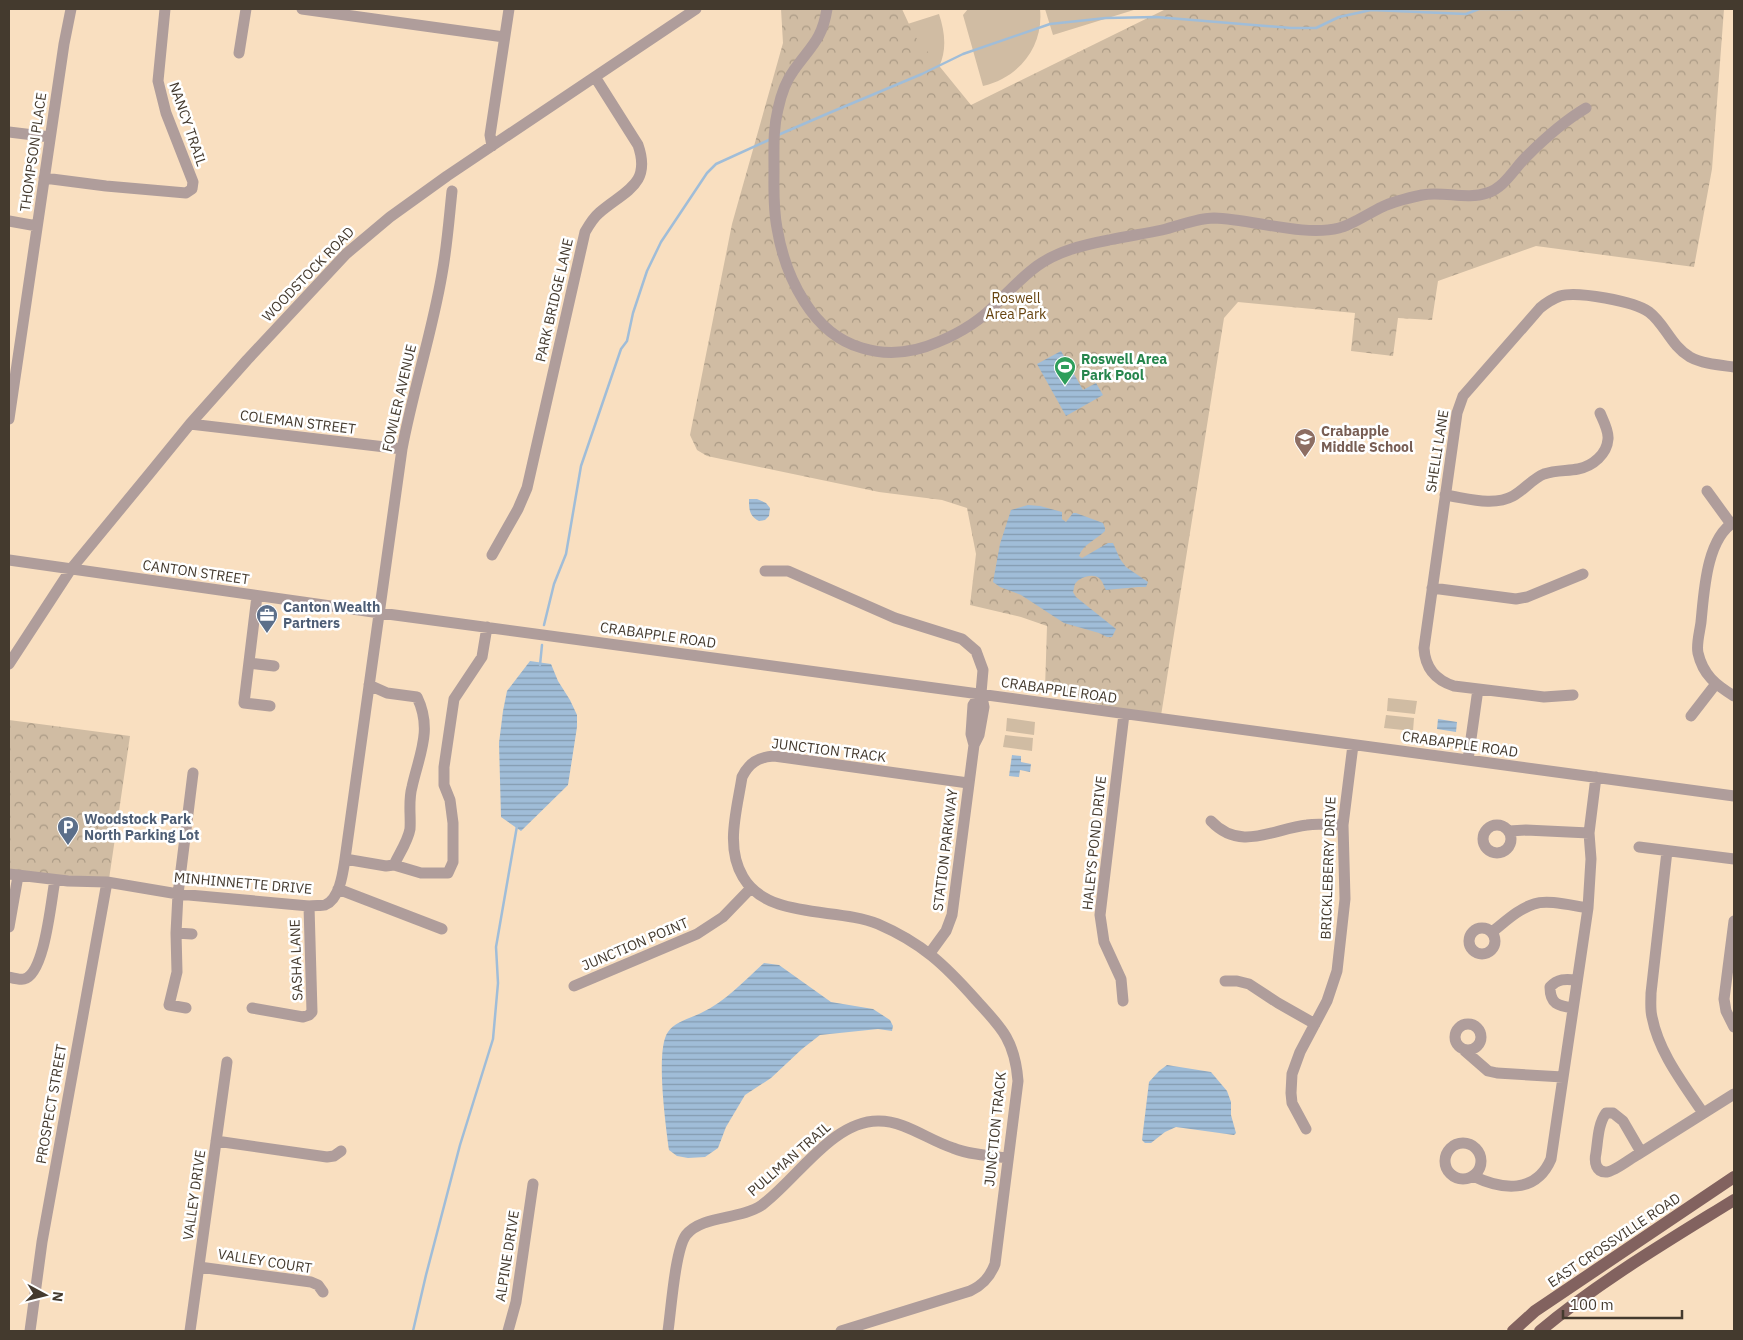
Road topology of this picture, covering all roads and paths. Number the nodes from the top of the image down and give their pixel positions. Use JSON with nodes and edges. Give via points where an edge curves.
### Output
{"nodes":[{"id":1,"x":71,"y":9,"type":"edge"},
{"id":2,"x":165,"y":9,"type":"edge"},
{"id":3,"x":246,"y":9,"type":"edge"},
{"id":4,"x":302,"y":9,"type":"edge"},
{"id":5,"x":510,"y":9,"type":"edge"},
{"id":6,"x":696,"y":9,"type":"edge"},
{"id":7,"x":828,"y":9,"type":"edge"},
{"id":8,"x":504,"y":37,"type":"junction"},
{"id":9,"x":239,"y":53,"type":"dead end"},
{"id":10,"x":595,"y":77,"type":"junction"},
{"id":11,"x":1586,"y":108,"type":"dead end"},
{"id":12,"x":9,"y":132,"type":"edge"},
{"id":13,"x":50,"y":137,"type":"junction"},
{"id":14,"x":492,"y":146,"type":"junction"},
{"id":15,"x":44,"y":178,"type":"junction"},
{"id":16,"x":452,"y":191,"type":"dead end"},
{"id":17,"x":9,"y":221,"type":"edge"},
{"id":18,"x":37,"y":226,"type":"junction"},
{"id":19,"x":1734,"y":367,"type":"edge"},
{"id":20,"x":1600,"y":413,"type":"dead end"},
{"id":21,"x":9,"y":419,"type":"edge"},
{"id":22,"x":190,"y":424,"type":"junction"},
{"id":23,"x":402,"y":449,"type":"junction"},
{"id":24,"x":1707,"y":491,"type":"dead end"},
{"id":25,"x":1446,"y":495,"type":"junction"},
{"id":26,"x":1733,"y":523,"type":"edge"},
{"id":27,"x":492,"y":555,"type":"dead end"},
{"id":28,"x":9,"y":560,"type":"edge"},
{"id":29,"x":71,"y":569,"type":"junction"},
{"id":30,"x":765,"y":571,"type":"dead end"},
{"id":31,"x":1583,"y":574,"type":"dead end"},
{"id":32,"x":1432,"y":588,"type":"junction"},
{"id":33,"x":257,"y":596,"type":"junction"},
{"id":34,"x":380,"y":613,"type":"junction"},
{"id":35,"x":487,"y":628,"type":"junction"},
{"id":36,"x":249,"y":663,"type":"junction"},
{"id":37,"x":9,"y":664,"type":"edge"},
{"id":38,"x":274,"y":666,"type":"dead end"},
{"id":39,"x":1715,"y":684,"type":"junction"},
{"id":40,"x":369,"y":685,"type":"junction"},
{"id":41,"x":1478,"y":689,"type":"junction"},
{"id":42,"x":981,"y":693,"type":"junction"},
{"id":43,"x":1573,"y":695,"type":"dead end"},
{"id":44,"x":1734,"y":696,"type":"edge"},
{"id":45,"x":270,"y":706,"type":"dead end"},
{"id":46,"x":1124,"y":714,"type":"junction"},
{"id":47,"x":1691,"y":716,"type":"dead end"},
{"id":48,"x":1353,"y":745,"type":"junction"},
{"id":49,"x":1468,"y":760,"type":"junction"},
{"id":50,"x":193,"y":773,"type":"dead end"},
{"id":51,"x":1596,"y":777,"type":"junction"},
{"id":52,"x":968,"y":783,"type":"junction"},
{"id":53,"x":1734,"y":796,"type":"edge"},
{"id":54,"x":1211,"y":821,"type":"dead end"},
{"id":55,"x":1342,"y":825,"type":"junction"},
{"id":56,"x":1509,"y":831,"type":"dead end"},
{"id":57,"x":1589,"y":833,"type":"junction"},
{"id":58,"x":1639,"y":847,"type":"dead end"},
{"id":59,"x":1667,"y":850,"type":"junction"},
{"id":60,"x":345,"y":859,"type":"junction"},
{"id":61,"x":1734,"y":859,"type":"edge"},
{"id":62,"x":394,"y":865,"type":"junction"},
{"id":63,"x":13,"y":875,"type":"edge"},
{"id":64,"x":55,"y":880,"type":"junction"},
{"id":65,"x":107,"y":882,"type":"junction"},
{"id":66,"x":751,"y":888,"type":"junction"},
{"id":67,"x":338,"y":889,"type":"junction"},
{"id":68,"x":178,"y":894,"type":"junction"},
{"id":69,"x":309,"y":906,"type":"junction"},
{"id":70,"x":1588,"y":908,"type":"junction"},
{"id":71,"x":1734,"y":920,"type":"edge"},
{"id":72,"x":9,"y":927,"type":"edge"},
{"id":73,"x":442,"y":930,"type":"dead end"},
{"id":74,"x":1492,"y":932,"type":"dead end"},
{"id":75,"x":176,"y":933,"type":"junction"},
{"id":76,"x":192,"y":934,"type":"dead end"},
{"id":77,"x":930,"y":953,"type":"junction"},
{"id":78,"x":1731,"y":968,"type":"edge"},
{"id":79,"x":9,"y":977,"type":"edge"},
{"id":80,"x":1577,"y":980,"type":"junction"},
{"id":81,"x":1225,"y":981,"type":"dead end"},
{"id":82,"x":574,"y":986,"type":"dead end"},
{"id":83,"x":1123,"y":1001,"type":"dead end"},
{"id":84,"x":186,"y":1008,"type":"dead end"},
{"id":85,"x":252,"y":1008,"type":"dead end"},
{"id":86,"x":1573,"y":1008,"type":"junction"},
{"id":87,"x":1314,"y":1024,"type":"junction"},
{"id":88,"x":1734,"y":1027,"type":"edge"},
{"id":89,"x":1465,"y":1051,"type":"dead end"},
{"id":90,"x":227,"y":1062,"type":"dead end"},
{"id":91,"x":1563,"y":1077,"type":"junction"},
{"id":92,"x":1734,"y":1094,"type":"edge"},
{"id":93,"x":1703,"y":1113,"type":"junction"},
{"id":94,"x":1306,"y":1129,"type":"dead end"},
{"id":95,"x":216,"y":1141,"type":"junction"},
{"id":96,"x":341,"y":1151,"type":"dead end"},
{"id":97,"x":1641,"y":1152,"type":"junction"},
{"id":98,"x":1008,"y":1158,"type":"junction"},
{"id":99,"x":1473,"y":1176,"type":"dead end"},
{"id":100,"x":1734,"y":1177,"type":"edge"},
{"id":101,"x":533,"y":1184,"type":"dead end"},
{"id":102,"x":1734,"y":1200,"type":"edge"},
{"id":103,"x":199,"y":1267,"type":"junction"},
{"id":104,"x":323,"y":1292,"type":"dead end"},
{"id":105,"x":30,"y":1331,"type":"edge"},
{"id":106,"x":190,"y":1331,"type":"edge"},
{"id":107,"x":508,"y":1331,"type":"edge"},
{"id":108,"x":668,"y":1331,"type":"edge"},
{"id":109,"x":841,"y":1331,"type":"edge"},
{"id":110,"x":1513,"y":1331,"type":"edge"},
{"id":111,"x":1540,"y":1331,"type":"edge"}],
"edges":[{"from":1,"to":13,"type":"street","name":"THOMPSON PLACE"},
{"from":2,"to":15,"type":"street","name":"NANCY TRAIL","via":[[158,81],[166,113],[193,182],[189,198]]},
{"from":3,"to":9,"type":"street"},
{"from":4,"to":8,"type":"street"},
{"from":5,"to":8,"type":"street"},
{"from":6,"to":10,"type":"street","name":"WOODSTOCK ROAD"},
{"from":7,"to":11,"type":"street","via":[[820,37],[793,71],[777,113],[774,137],[777,230],[796,287],[811,311],[826,328],[847,343],[871,351],[910,352],[937,343],[968,327],[1038,265],[1074,247],[1209,218],[1309,230],[1340,228],[1386,205],[1426,194],[1486,194],[1501,184],[1549,136]]},
{"from":8,"to":14,"type":"street","via":[[490,135]]},
{"from":10,"to":14,"type":"street","name":"WOODSTOCK ROAD"},
{"from":10,"to":27,"type":"street","name":"PARK BRIDGE LANE","via":[[638,145],[642,170],[633,188],[598,214],[585,232],[527,488]]},
{"from":12,"to":13,"type":"street"},
{"from":13,"to":15,"type":"street","name":"THOMPSON PLACE"},
{"from":14,"to":22,"type":"street","name":"WOODSTOCK ROAD","via":[[390,217],[346,254]]},
{"from":15,"to":18,"type":"street","name":"THOMPSON PLACE"},
{"from":16,"to":23,"type":"street","name":"FOWLER AVENUE","via":[[442,274]]},
{"from":17,"to":18,"type":"street"},
{"from":18,"to":21,"type":"street","name":"THOMPSON PLACE"},
{"from":19,"to":25,"type":"street","name":"SHELLI LANE","via":[[1690,357],[1655,318],[1625,301],[1577,295],[1554,299],[1540,308],[1463,396],[1457,413]]},
{"from":20,"to":25,"type":"street","via":[[1609,438],[1605,450],[1587,467],[1544,474],[1514,496],[1501,501]]},
{"from":22,"to":23,"type":"street","name":"COLEMAN STREET"},
{"from":22,"to":29,"type":"street","name":"WOODSTOCK ROAD"},
{"from":23,"to":34,"type":"street","name":"FOWLER AVENUE"},
{"from":24,"to":26,"type":"street"},
{"from":25,"to":32,"type":"street","name":"SHELLI LANE"},
{"from":26,"to":39,"type":"street","via":[[1718,541],[1707,567],[1698,652],[1704,669]]},
{"from":28,"to":29,"type":"street","name":"CANTON STREET"},
{"from":29,"to":33,"type":"street","name":"CANTON STREET"},
{"from":29,"to":37,"type":"street","name":"WOODSTOCK ROAD"},
{"from":30,"to":42,"type":"street","name":"STATION PARKWAY","via":[[788,571],[895,618],[962,639],[976,651],[982,663]]},
{"from":31,"to":32,"type":"street","via":[[1516,599]]},
{"from":32,"to":41,"type":"street","name":"SHELLI LANE","via":[[1424,648],[1427,665],[1444,683]]},
{"from":33,"to":34,"type":"street","name":"CANTON STREET"},
{"from":33,"to":36,"type":"street"},
{"from":34,"to":35,"type":"street","name":"CRABAPPLE ROAD"},
{"from":34,"to":40,"type":"street"},
{"from":35,"to":42,"type":"street","name":"CRABAPPLE ROAD"},
{"from":35,"to":62,"type":"street","via":[[482,657],[454,699],[444,767],[444,784],[453,823],[453,862],[448,873],[421,873]]},
{"from":36,"to":38,"type":"street"},
{"from":36,"to":45,"type":"street","via":[[244,703]]},
{"from":39,"to":44,"type":"street"},
{"from":39,"to":47,"type":"street"},
{"from":40,"to":60,"type":"street"},
{"from":40,"to":62,"type":"street","via":[[387,693],[416,697],[425,733],[409,805],[410,831]]},
{"from":41,"to":43,"type":"street","name":"SHELLI LANE","via":[[1544,697]]},
{"from":41,"to":49,"type":"street"},
{"from":42,"to":46,"type":"street","name":"CRABAPPLE ROAD"},
{"from":42,"to":52,"type":"street","name":"STATION PARKWAY","via":[[973,705],[971,734],[974,745]]},
{"from":46,"to":48,"type":"street","name":"CRABAPPLE ROAD"},
{"from":46,"to":83,"type":"street","name":"HALEYS POND DRIVE","via":[[1100,916],[1104,942],[1121,979]]},
{"from":48,"to":49,"type":"street","name":"CRABAPPLE ROAD"},
{"from":48,"to":55,"type":"street","name":"BRICKLEBERRY DRIVE"},
{"from":49,"to":51,"type":"street","name":"CRABAPPLE ROAD"},
{"from":50,"to":68,"type":"street"},
{"from":51,"to":53,"type":"street","name":"CRABAPPLE ROAD"},
{"from":51,"to":57,"type":"street"},
{"from":52,"to":66,"type":"street","name":"JUNCTION TRACK","via":[[774,756],[752,762],[742,777],[733,842],[737,867]]},
{"from":52,"to":77,"type":"street","name":"STATION PARKWAY","via":[[952,915],[946,931]]},
{"from":54,"to":55,"type":"street","via":[[1226,833],[1245,837],[1307,825]]},
{"from":55,"to":87,"type":"street","name":"BRICKLEBERRY DRIVE","via":[[1345,899],[1339,954],[1334,984]]},
{"from":56,"to":57,"type":"street"},
{"from":57,"to":70,"type":"street"},
{"from":58,"to":59,"type":"street"},
{"from":59,"to":61,"type":"street"},
{"from":59,"to":93,"type":"street","via":[[1650,993],[1651,1015],[1665,1055]]},
{"from":60,"to":62,"type":"street"},
{"from":60,"to":67,"type":"street"},
{"from":63,"to":64,"type":"street","name":"MINHINNETTE DRIVE"},
{"from":63,"to":72,"type":"street"},
{"from":64,"to":65,"type":"street","name":"MINHINNETTE DRIVE"},
{"from":64,"to":79,"type":"street","via":[[37,969],[23,980]]},
{"from":65,"to":68,"type":"street","name":"MINHINNETTE DRIVE"},
{"from":65,"to":105,"type":"street","name":"PROSPECT STREET","via":[[42,1242]]},
{"from":66,"to":77,"type":"street","name":"JUNCTION TRACK","via":[[780,905],[876,923],[903,935]]},
{"from":66,"to":82,"type":"street","name":"JUNCTION POINT","via":[[723,916],[697,934]]},
{"from":67,"to":69,"type":"street","name":"MINHINNETTE DRIVE","via":[[325,904]]},
{"from":67,"to":73,"type":"street"},
{"from":68,"to":69,"type":"street","name":"MINHINNETTE DRIVE"},
{"from":68,"to":75,"type":"street"},
{"from":69,"to":85,"type":"street","name":"SASHA LANE","via":[[312,1012],[303,1017]]},
{"from":70,"to":74,"type":"street","via":[[1534,903]]},
{"from":70,"to":80,"type":"street"},
{"from":71,"to":78,"type":"street"},
{"from":75,"to":76,"type":"street"},
{"from":75,"to":84,"type":"street","via":[[177,972],[169,1005]]},
{"from":77,"to":98,"type":"street","name":"JUNCTION TRACK","via":[[998,1024],[1013,1049],[1018,1081]]},
{"from":78,"to":88,"type":"street","via":[[1725,1005]]},
{"from":80,"to":86,"type":"street"},
{"from":80,"to":86,"type":"street","via":[[1563,979],[1550,987],[1550,996],[1555,1003]]},
{"from":81,"to":87,"type":"street","via":[[1249,984]]},
{"from":86,"to":91,"type":"street"},
{"from":87,"to":94,"type":"street","name":"BRICKLEBERRY DRIVE","via":[[1292,1074],[1290,1093]]},
{"from":89,"to":91,"type":"street","via":[[1488,1071]]},
{"from":90,"to":95,"type":"street","name":"VALLEY DRIVE"},
{"from":91,"to":99,"type":"street","via":[[1551,1159],[1546,1171],[1528,1184],[1487,1183]]},
{"from":92,"to":93,"type":"street"},
{"from":93,"to":97,"type":"street"},
{"from":95,"to":96,"type":"street","via":[[327,1157]]},
{"from":95,"to":103,"type":"street","name":"VALLEY DRIVE"},
{"from":97,"to":97,"type":"street","via":[[1609,1172],[1597,1168],[1595,1159],[1606,1113],[1614,1113],[1621,1119]]},
{"from":98,"to":108,"type":"street","name":"PULLMAN TRAIL","via":[[954,1149],[890,1122],[867,1122],[846,1129],[759,1207],[701,1224],[687,1234],[680,1250]]},
{"from":98,"to":109,"type":"street","name":"JUNCTION TRACK","via":[[995,1264],[983,1284],[970,1291]]},
{"from":100,"to":110,"type":"main road","name":"EAST CROSSVILLE ROAD","via":[[1535,1311]]},
{"from":101,"to":107,"type":"street","name":"ALPINE DRIVE","via":[[516,1302]]},
{"from":102,"to":111,"type":"main road","via":[[1607,1282]]},
{"from":103,"to":104,"type":"street","name":"VALLEY COURT","via":[[311,1282]]},
{"from":103,"to":106,"type":"street","name":"VALLEY DRIVE"}]}
